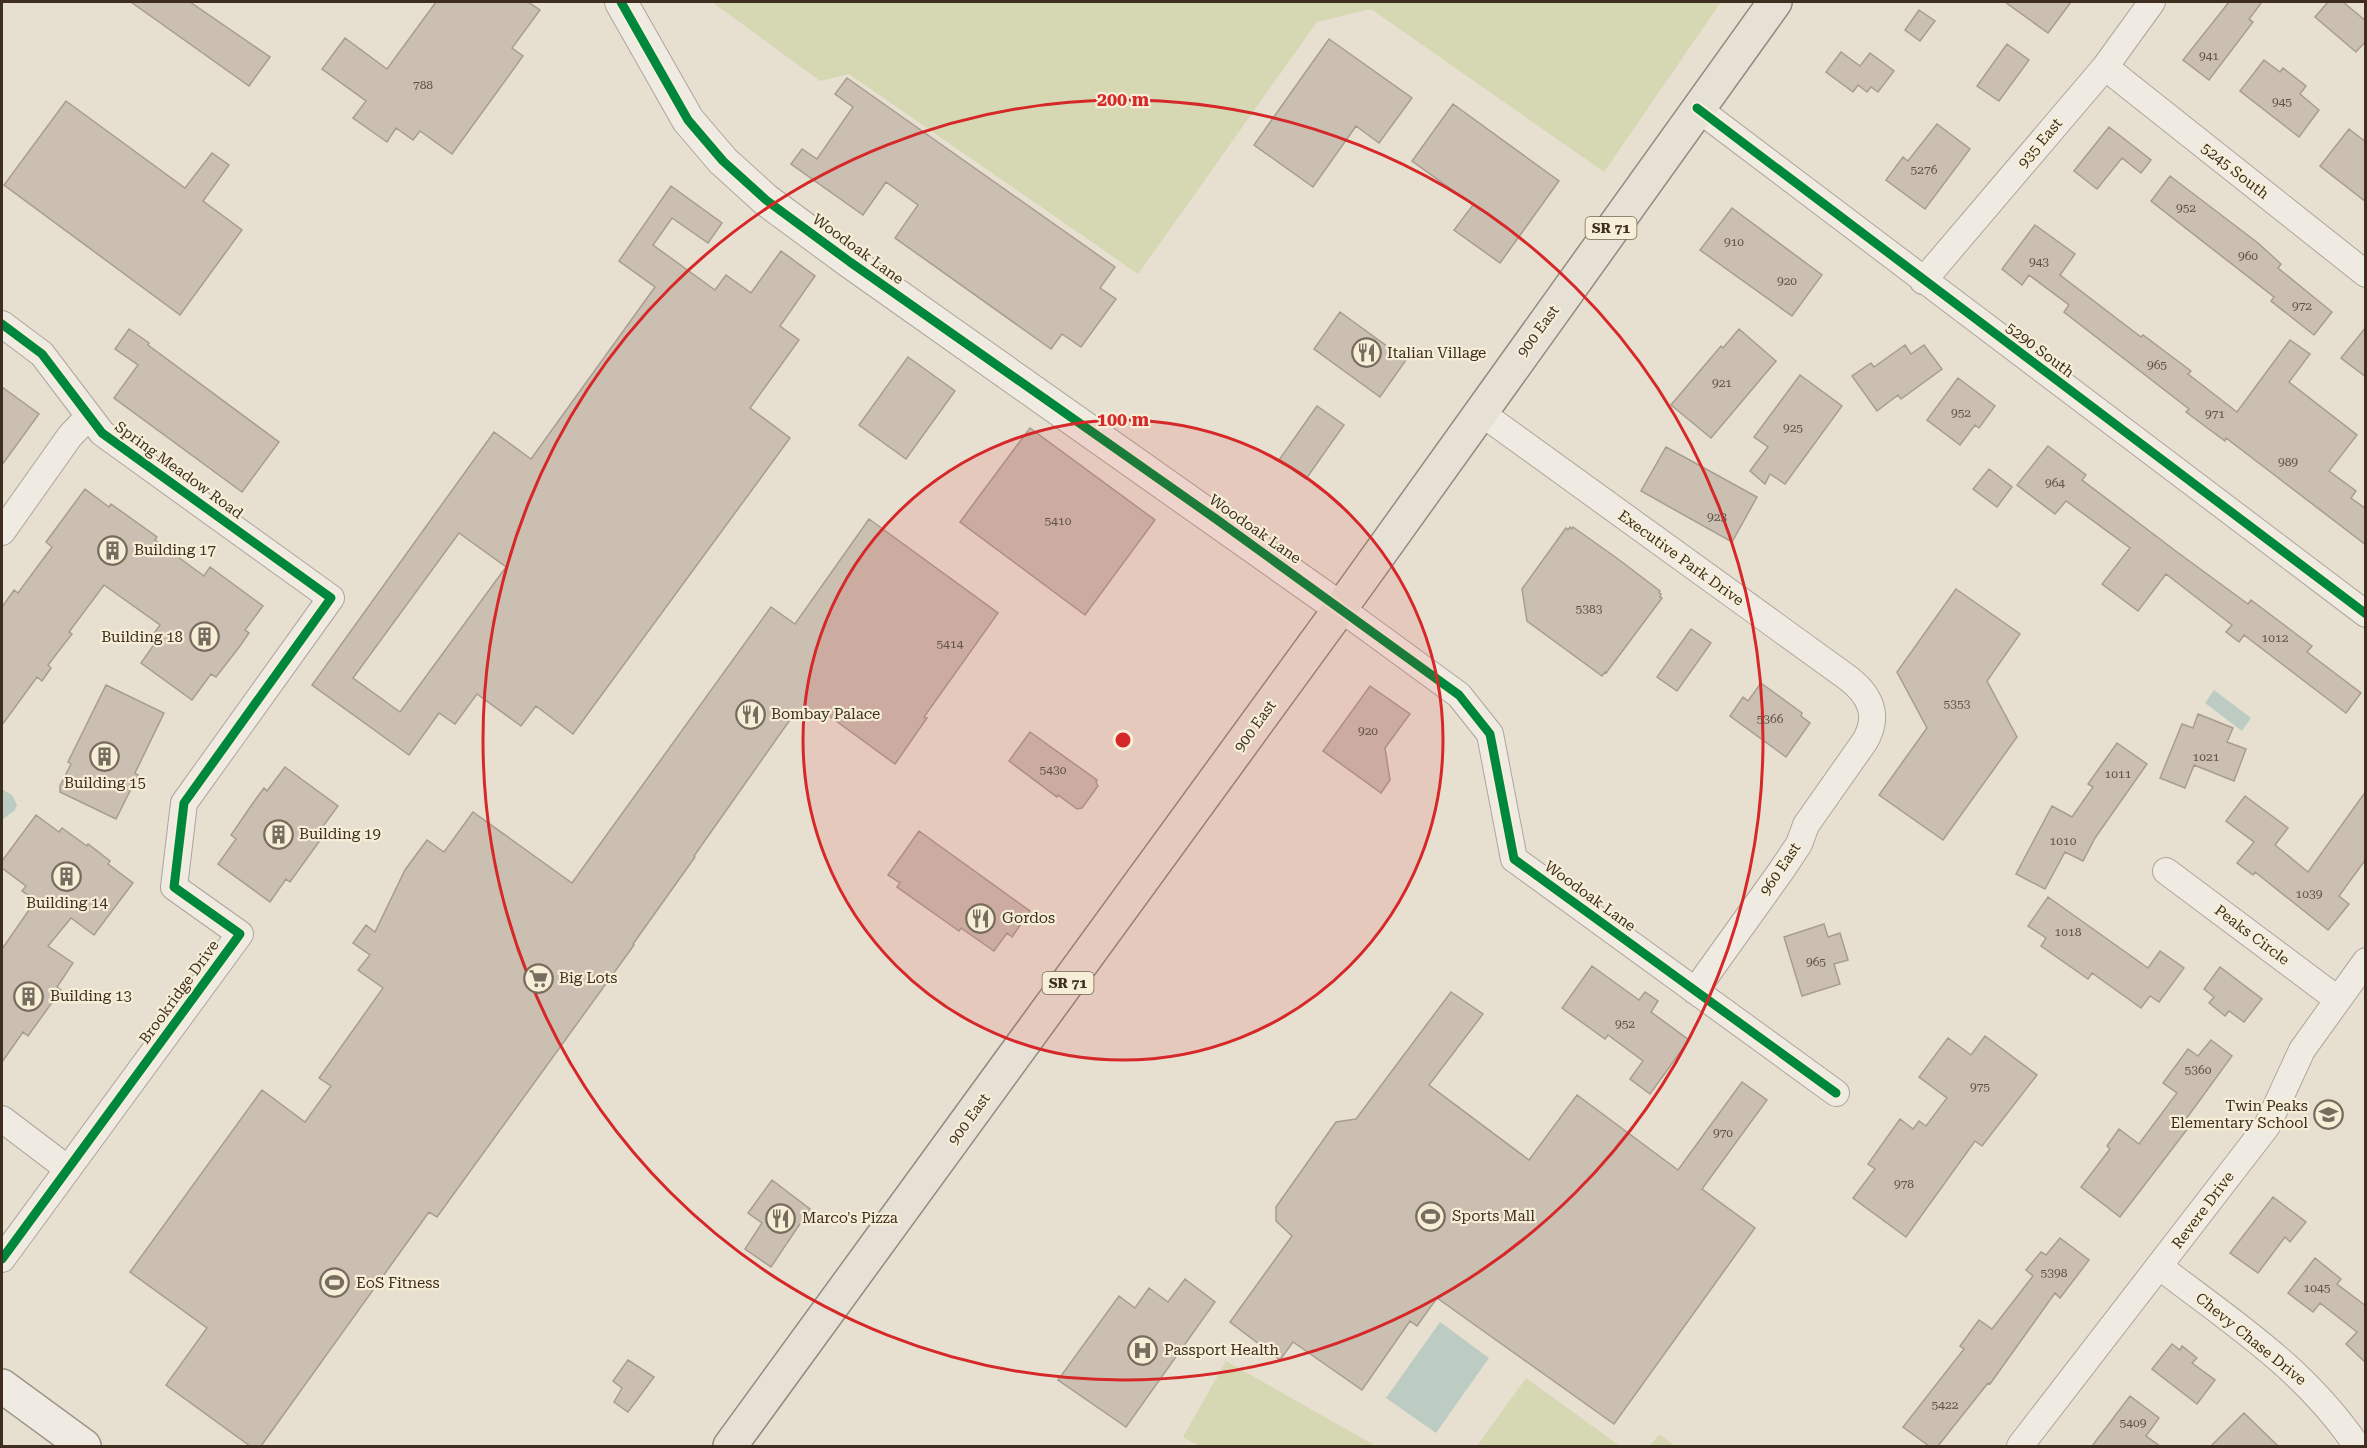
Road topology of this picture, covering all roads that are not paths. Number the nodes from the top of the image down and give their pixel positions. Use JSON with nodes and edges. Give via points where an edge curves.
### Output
{"nodes":[{"id":1,"x":621,"y":2,"type":"edge"},
{"id":2,"x":1774,"y":2,"type":"edge"},
{"id":3,"x":2152,"y":2,"type":"edge"},
{"id":4,"x":2105,"y":67,"type":"junction"},
{"id":5,"x":1697,"y":108,"type":"junction"},
{"id":6,"x":2366,"y":274,"type":"edge"},
{"id":7,"x":1923,"y":281,"type":"junction"},
{"id":8,"x":2,"y":324,"type":"edge"},
{"id":9,"x":1480,"y":412,"type":"junction"},
{"id":10,"x":89,"y":416,"type":"junction"},
{"id":11,"x":2,"y":531,"type":"edge"},
{"id":12,"x":331,"y":598,"type":"joint"},
{"id":13,"x":1340,"y":608,"type":"junction"},
{"id":14,"x":2366,"y":614,"type":"edge"},
{"id":15,"x":1872,"y":712,"type":"joint"},
{"id":16,"x":2166,"y":871,"type":"dead end"},
{"id":17,"x":2366,"y":961,"type":"edge"},
{"id":18,"x":1695,"y":990,"type":"junction"},
{"id":19,"x":2337,"y":999,"type":"junction"},
{"id":20,"x":1836,"y":1093,"type":"dead end"},
{"id":21,"x":2,"y":1119,"type":"edge"},
{"id":22,"x":68,"y":1168,"type":"junction"},
{"id":23,"x":2,"y":1259,"type":"edge"},
{"id":24,"x":2160,"y":1267,"type":"junction"},
{"id":25,"x":2,"y":1386,"type":"edge"},
{"id":26,"x":84,"y":1446,"type":"edge"},
{"id":27,"x":730,"y":1446,"type":"edge"},
{"id":28,"x":2020,"y":1446,"type":"edge"},
{"id":29,"x":2357,"y":1446,"type":"edge"}],
"edges":[{"from":1,"to":13,"type":"street","name":"Woodoak Lane","via":[[688,120],[723,161],[759,194]]},
{"from":2,"to":5,"type":"main road","name":"900 East","number":"SR 71"},
{"from":3,"to":4,"type":"street","name":"935 East"},
{"from":4,"to":6,"type":"street","name":"5245 South"},
{"from":4,"to":7,"type":"street","name":"935 East"},
{"from":5,"to":7,"type":"street","name":"5290 South"},
{"from":5,"to":9,"type":"main road","name":"900 East","number":"SR 71"},
{"from":7,"to":14,"type":"street","name":"5290 South"},
{"from":8,"to":10,"type":"street","name":"Spring Meadow Road","via":[[42,354]]},
{"from":9,"to":13,"type":"main road","name":"900 East","number":"SR 71"},
{"from":9,"to":15,"type":"street","name":"Executive Park Drive","via":[[1848,678],[1863,692]]},
{"from":10,"to":11,"type":"street","via":[[70,436]]},
{"from":10,"to":12,"type":"street","name":"Spring Meadow Road","via":[[102,433]]},
{"from":12,"to":22,"type":"street","name":"Brookridge Drive","via":[[183,803],[174,887],[240,934]]},
{"from":13,"to":18,"type":"street","name":"Woodoak Lane","via":[[1459,695],[1490,734],[1514,859]]},
{"from":13,"to":27,"type":"main road","name":"900 East","number":"SR 71"},
{"from":15,"to":18,"type":"street","name":"960 East","via":[[1865,741],[1806,825],[1781,871]]},
{"from":16,"to":19,"type":"street","name":"Peaks Circle"},
{"from":17,"to":19,"type":"street","name":"Revere Drive"},
{"from":18,"to":20,"type":"street","name":"Woodoak Lane"},
{"from":19,"to":24,"type":"street","name":"Revere Drive","via":[[2295,1063],[2267,1126]]},
{"from":21,"to":22,"type":"street"},
{"from":22,"to":23,"type":"street","name":"Brookridge Drive"},
{"from":24,"to":28,"type":"street","name":"Revere Drive"},
{"from":24,"to":29,"type":"street","name":"Chevy Chase Drive","via":[[2281,1360],[2324,1402]]},
{"from":25,"to":26,"type":"main road"}]}
